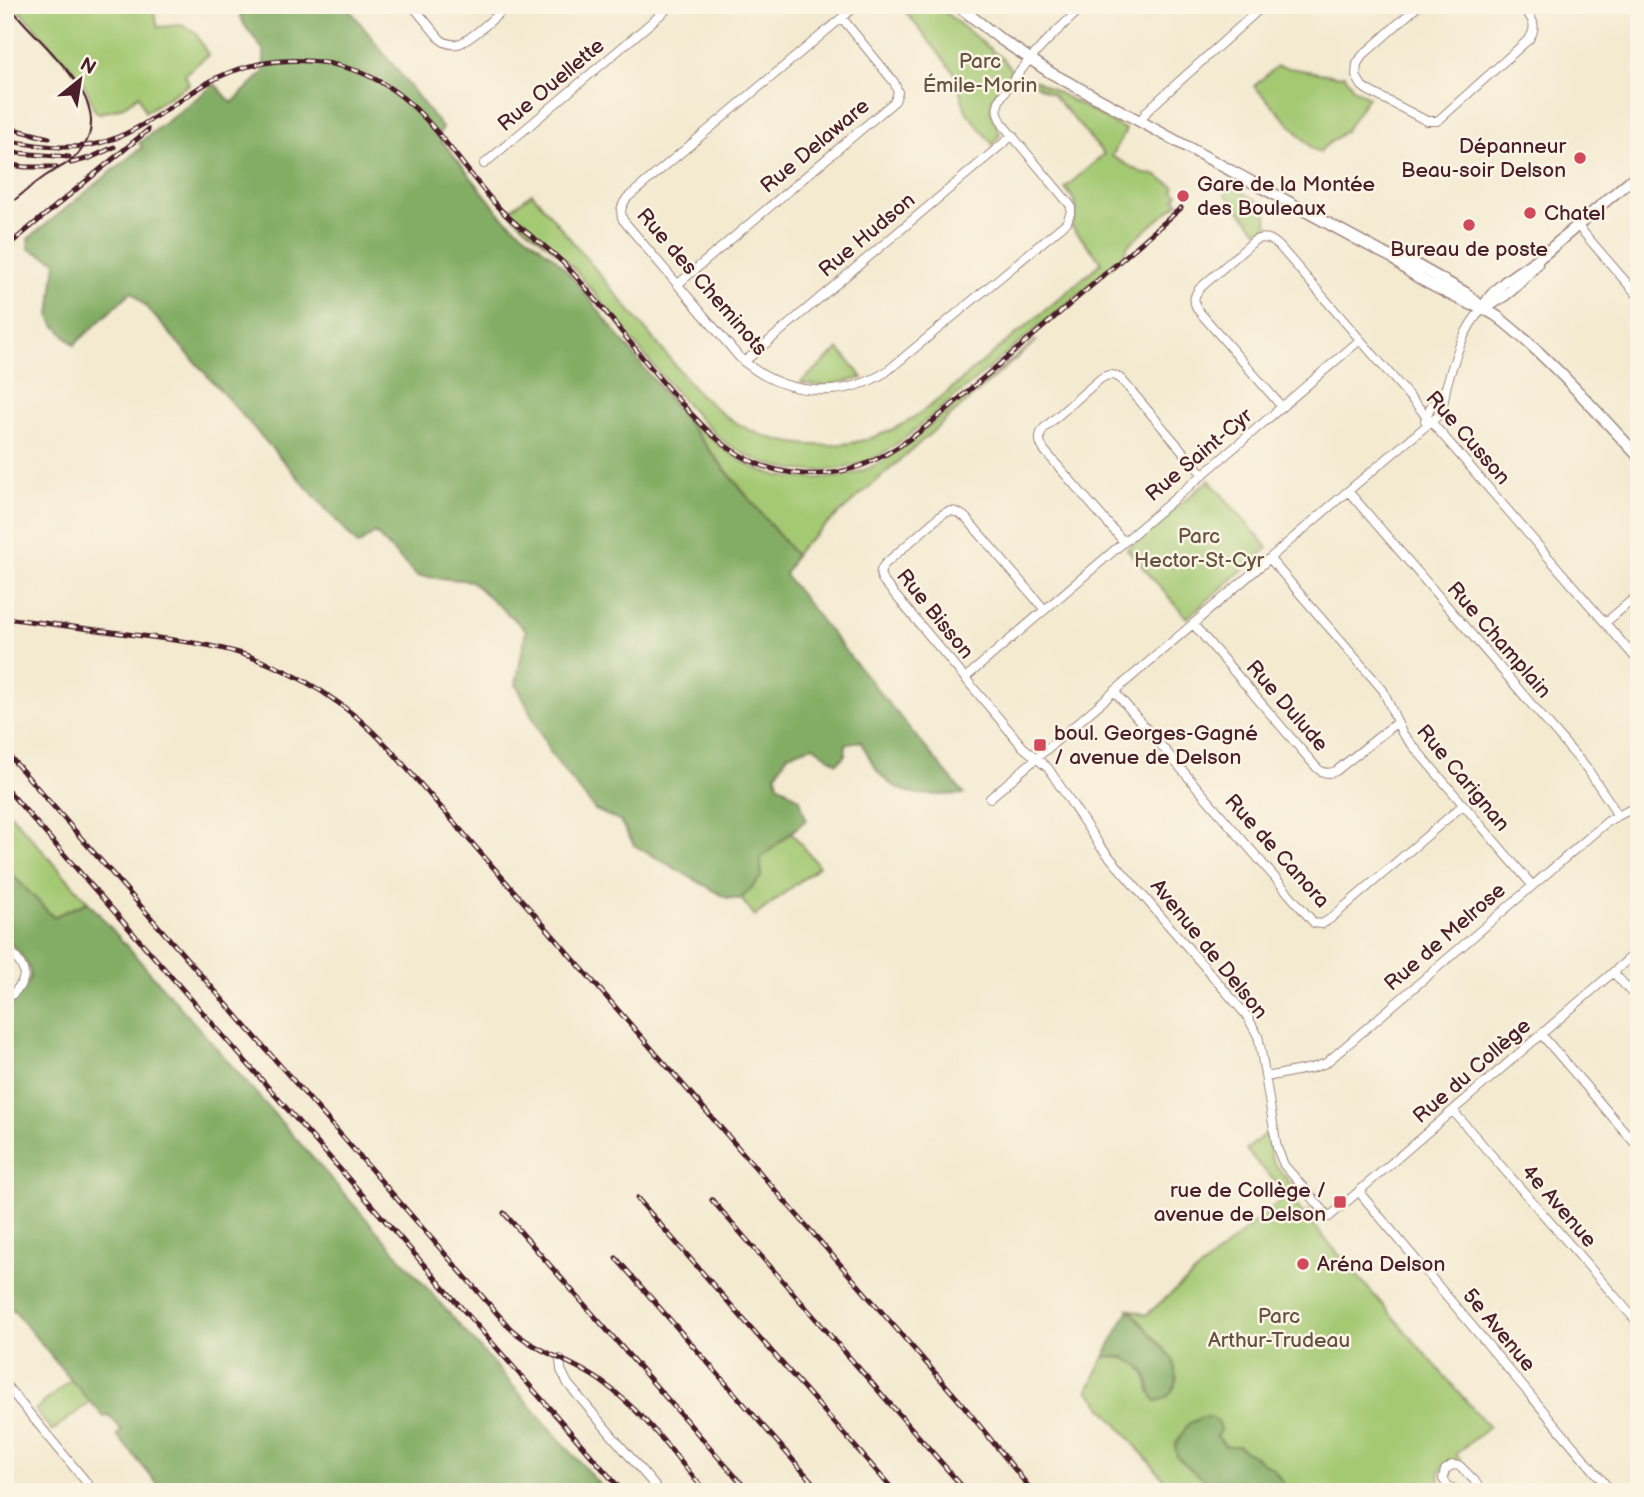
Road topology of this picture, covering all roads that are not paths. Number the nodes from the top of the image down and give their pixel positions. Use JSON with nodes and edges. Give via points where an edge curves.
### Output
{"nodes":[{"id":1,"x":412,"y":5,"type":"edge"},
{"id":2,"x":508,"y":5,"type":"edge"},
{"id":3,"x":672,"y":5,"type":"edge"},
{"id":4,"x":858,"y":5,"type":"edge"},
{"id":5,"x":957,"y":5,"type":"edge"},
{"id":6,"x":1085,"y":5,"type":"edge"},
{"id":7,"x":1264,"y":5,"type":"edge"},
{"id":8,"x":1419,"y":5,"type":"edge"},
{"id":9,"x":1521,"y":5,"type":"edge"},
{"id":10,"x":842,"y":18,"type":"junction"},
{"id":11,"x":1029,"y":59,"type":"junction"},
{"id":12,"x":1140,"y":122,"type":"junction"},
{"id":13,"x":1013,"y":135,"type":"junction"},
{"id":14,"x":484,"y":163,"type":"dead end"},
{"id":15,"x":1639,"y":173,"type":"edge"},
{"id":16,"x":1577,"y":225,"type":"junction"},
{"id":17,"x":678,"y":284,"type":"junction"},
{"id":18,"x":1639,"y":297,"type":"edge"},
{"id":19,"x":1483,"y":308,"type":"junction"},
{"id":20,"x":1360,"y":340,"type":"junction"},
{"id":21,"x":744,"y":362,"type":"junction"},
{"id":22,"x":1282,"y":407,"type":"junction"},
{"id":23,"x":1429,"y":419,"type":"junction"},
{"id":24,"x":1639,"y":457,"type":"edge"},
{"id":25,"x":1203,"y":475,"type":"junction"},
{"id":26,"x":1348,"y":491,"type":"junction"},
{"id":27,"x":1124,"y":542,"type":"junction"},
{"id":28,"x":1270,"y":559,"type":"junction"},
{"id":29,"x":1639,"y":594,"type":"edge"},
{"id":30,"x":1045,"y":610,"type":"junction"},
{"id":31,"x":1605,"y":623,"type":"junction"},
{"id":32,"x":1194,"y":624,"type":"junction"},
{"id":33,"x":1639,"y":662,"type":"edge"},
{"id":34,"x":965,"y":678,"type":"junction"},
{"id":35,"x":1114,"y":691,"type":"junction"},
{"id":36,"x":1396,"y":723,"type":"junction"},
{"id":37,"x":1037,"y":758,"type":"junction"},
{"id":38,"x":990,"y":798,"type":"dead end"},
{"id":39,"x":1463,"y":805,"type":"junction"},
{"id":40,"x":1639,"y":805,"type":"edge"},
{"id":41,"x":1617,"y":816,"type":"junction"},
{"id":42,"x":1532,"y":885,"type":"junction"},
{"id":43,"x":5,"y":945,"type":"edge"},
{"id":44,"x":1639,"y":950,"type":"edge"},
{"id":45,"x":1614,"y":972,"type":"junction"},
{"id":46,"x":5,"y":1001,"type":"edge"},
{"id":47,"x":1639,"y":1001,"type":"edge"},
{"id":48,"x":1541,"y":1034,"type":"junction"},
{"id":49,"x":1266,"y":1077,"type":"junction"},
{"id":50,"x":1453,"y":1111,"type":"junction"},
{"id":51,"x":1639,"y":1148,"type":"edge"},
{"id":52,"x":1359,"y":1192,"type":"junction"},
{"id":53,"x":1329,"y":1217,"type":"joint"},
{"id":54,"x":1639,"y":1324,"type":"edge"},
{"id":55,"x":560,"y":1359,"type":"dead end"},
{"id":56,"x":5,"y":1384,"type":"edge"},
{"id":57,"x":90,"y":1492,"type":"edge"},
{"id":58,"x":660,"y":1492,"type":"edge"},
{"id":59,"x":1612,"y":1492,"type":"edge"}],
"edges":[{"from":1,"to":2,"type":"street","via":[[440,39],[453,44],[467,40]]},
{"from":3,"to":14,"type":"street","name":"Rue Ouellette"},
{"from":4,"to":10,"type":"street","name":"Rue des Cheminots"},
{"from":5,"to":11,"type":"street"},
{"from":6,"to":11,"type":"street"},
{"from":7,"to":12,"type":"street"},
{"from":8,"to":9,"type":"street","via":[[1362,56],[1356,76],[1367,90],[1432,122],[1529,39],[1534,22]]},
{"from":10,"to":17,"type":"street","name":"Rue Delaware","via":[[894,82],[895,101]]},
{"from":10,"to":17,"type":"street","name":"Rue des Cheminots","via":[[624,202],[623,219]]},
{"from":11,"to":12,"type":"street"},
{"from":11,"to":13,"type":"street","name":"Rue des Cheminots","via":[[997,108]]},
{"from":12,"to":19,"type":"street","via":[[1393,258],[1466,292]]},
{"from":13,"to":21,"type":"street","name":"Rue Hudson"},
{"from":13,"to":21,"type":"street","name":"Rue des Cheminots","via":[[1071,206],[1070,217],[1061,227],[896,365],[867,382],[834,390],[801,389],[778,383]]},
{"from":15,"to":16,"type":"street"},
{"from":16,"to":18,"type":"street"},
{"from":16,"to":19,"type":"street","via":[[1488,297]]},
{"from":17,"to":21,"type":"street","name":"Rue des Cheminots"},
{"from":19,"to":23,"type":"street","via":[[1466,331],[1441,412]]},
{"from":19,"to":24,"type":"street","via":[[1551,364]]},
{"from":20,"to":22,"type":"street","name":"Rue Saint-Cyr"},
{"from":20,"to":22,"type":"street","name":"Rue Cusson","via":[[1276,243],[1269,238],[1251,243],[1195,293],[1194,303]]},
{"from":20,"to":23,"type":"street","name":"Rue Cusson"},
{"from":22,"to":25,"type":"street","name":"Rue Saint-Cyr"},
{"from":23,"to":26,"type":"street"},
{"from":23,"to":31,"type":"street","name":"Rue Cusson"},
{"from":25,"to":27,"type":"street","name":"Rue Saint-Cyr"},
{"from":25,"to":27,"type":"street","via":[[1122,380],[1115,375],[1100,379],[1044,428],[1040,441]]},
{"from":26,"to":28,"type":"street"},
{"from":26,"to":41,"type":"street","name":"Rue Champlain","via":[[1588,770]]},
{"from":27,"to":30,"type":"street","name":"Rue Saint-Cyr"},
{"from":28,"to":32,"type":"street"},
{"from":28,"to":36,"type":"street","name":"Rue Carignan","via":[[1383,690]]},
{"from":29,"to":31,"type":"street"},
{"from":30,"to":34,"type":"street","name":"Rue Saint-Cyr"},
{"from":30,"to":34,"type":"street","name":"Rue Bisson","via":[[963,515],[949,510],[940,516],[886,563],[880,574]]},
{"from":31,"to":33,"type":"street","name":"Rue Cusson"},
{"from":32,"to":35,"type":"street"},
{"from":32,"to":36,"type":"street","name":"Rue Dulude","via":[[1324,773],[1336,771]]},
{"from":34,"to":37,"type":"street","name":"Rue Bisson"},
{"from":35,"to":37,"type":"street"},
{"from":35,"to":39,"type":"street","name":"Rue de Canora","via":[[1314,923],[1331,919]]},
{"from":36,"to":39,"type":"street","name":"Rue Carignan"},
{"from":37,"to":38,"type":"street"},
{"from":37,"to":49,"type":"street","name":"Avenue de Delson","via":[[1100,846],[1247,1016],[1258,1036]]},
{"from":39,"to":42,"type":"street","name":"Rue Carignan"},
{"from":40,"to":41,"type":"street","name":"Rue de Melrose"},
{"from":41,"to":42,"type":"street","name":"Rue de Melrose"},
{"from":42,"to":49,"type":"street","name":"Rue de Melrose","via":[[1326,1063]]},
{"from":43,"to":46,"type":"street","via":[[24,976]]},
{"from":44,"to":45,"type":"street","name":"Rue du Collège"},
{"from":45,"to":47,"type":"street"},
{"from":45,"to":48,"type":"street","name":"Rue du Collège"},
{"from":48,"to":50,"type":"street","name":"Rue du Collège"},
{"from":48,"to":51,"type":"street"},
{"from":49,"to":53,"type":"street","name":"Avenue de Delson","via":[[1280,1157]]},
{"from":50,"to":52,"type":"street","name":"Rue du Collège"},
{"from":50,"to":54,"type":"street","name":"4e Avenue"},
{"from":52,"to":53,"type":"street","name":"Rue du Collège"},
{"from":52,"to":59,"type":"street","name":"5e Avenue"},
{"from":55,"to":58,"type":"street","via":[[568,1384]]},
{"from":56,"to":57,"type":"street"}]}
